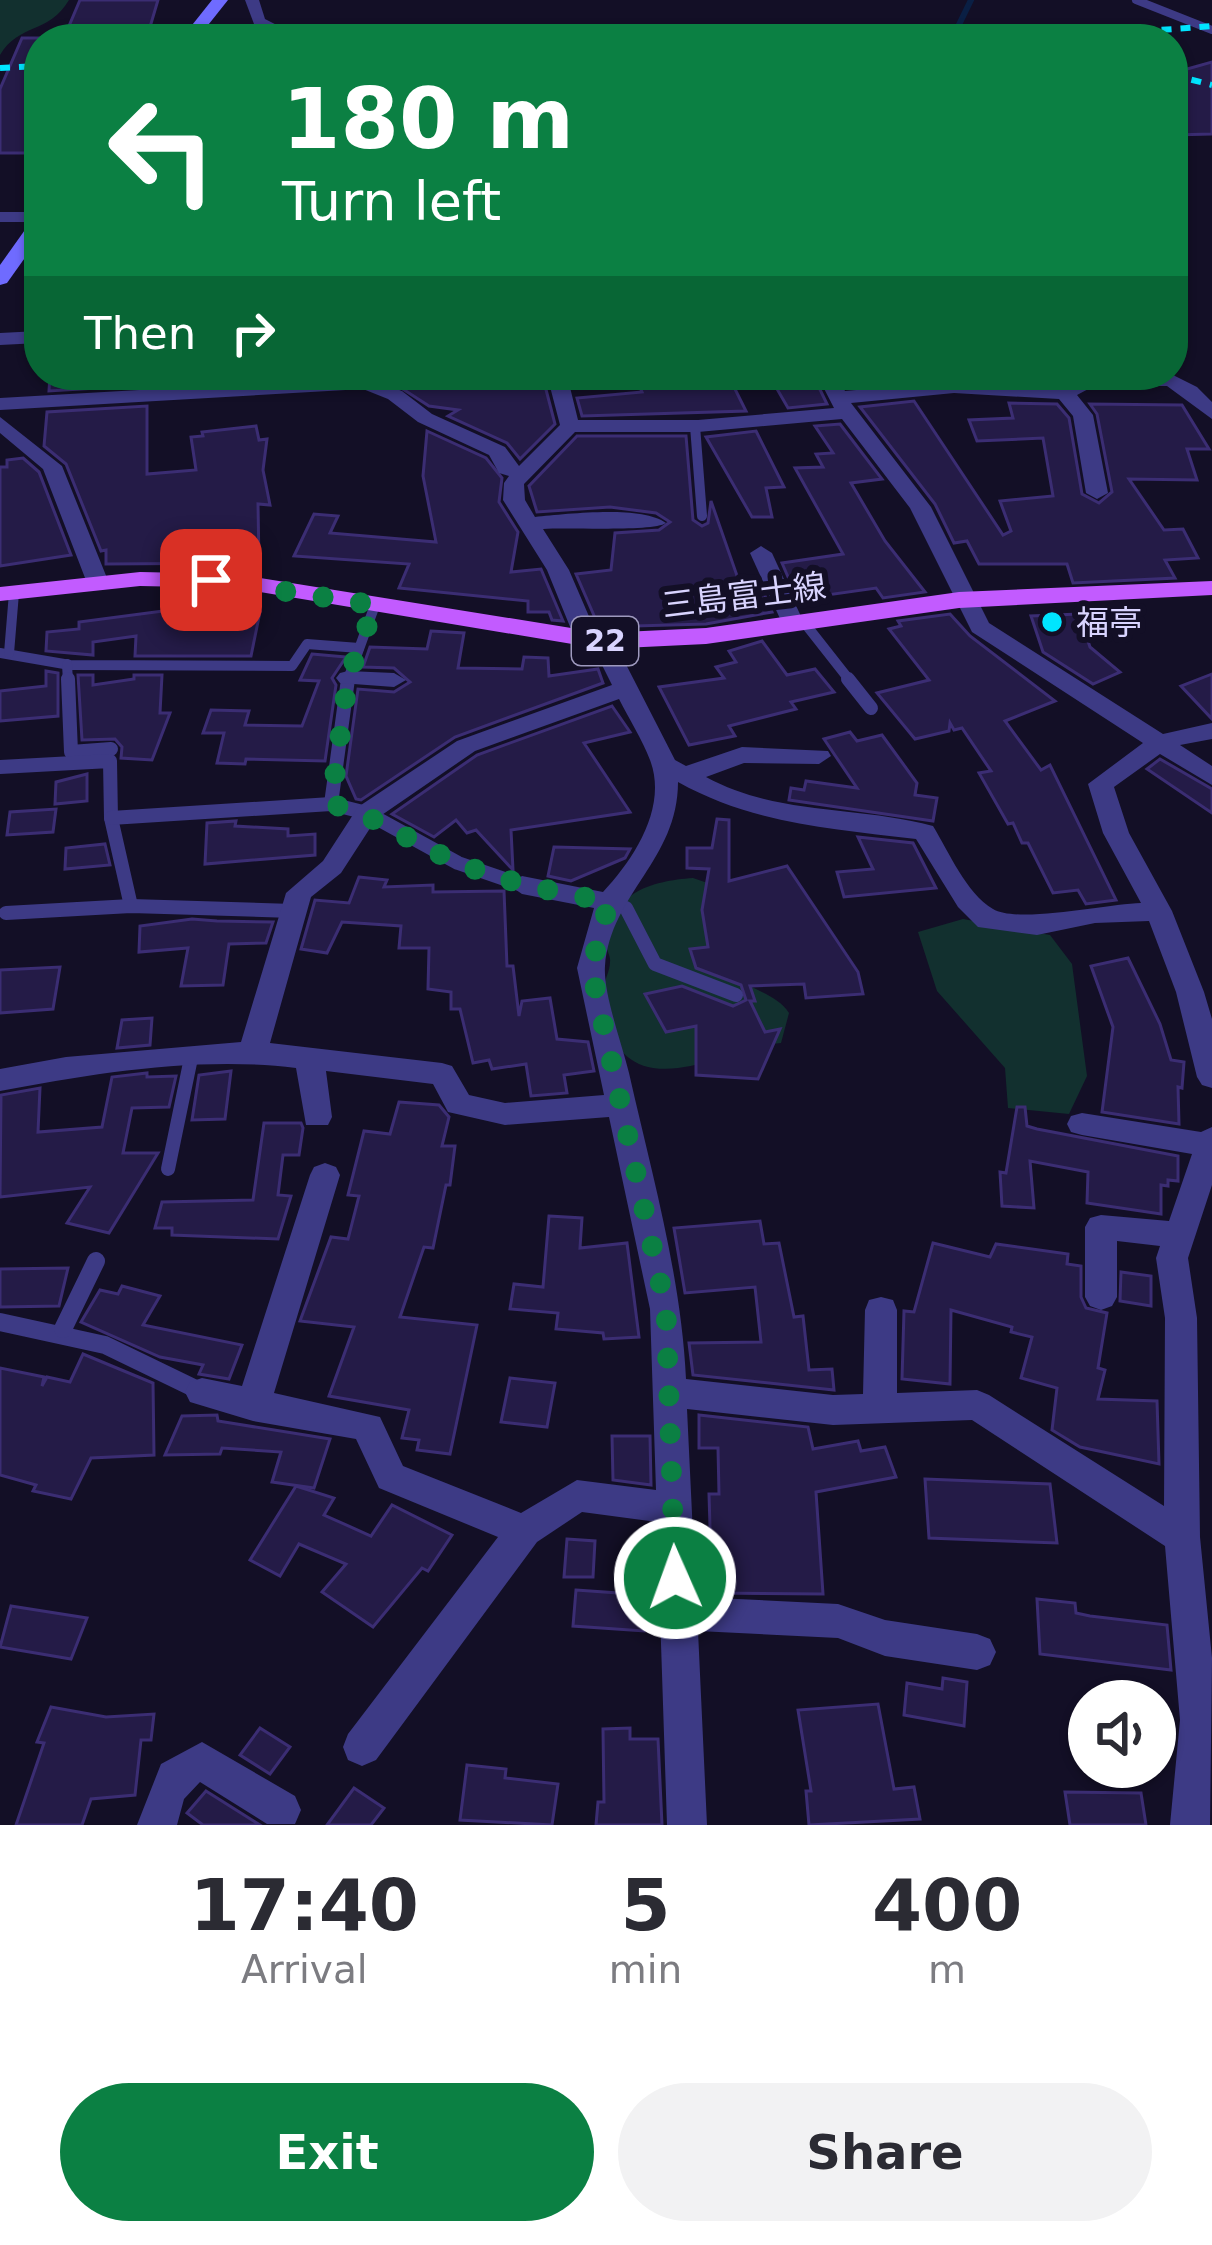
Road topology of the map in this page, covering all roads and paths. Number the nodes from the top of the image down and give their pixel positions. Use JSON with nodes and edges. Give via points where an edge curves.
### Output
{"nodes":[{"id":1,"x":220,"y":0,"type":"edge"},
{"id":2,"x":1136,"y":0,"type":"edge"},
{"id":3,"x":201,"y":24,"type":"edge"},
{"id":4,"x":1212,"y":30,"type":"edge"},
{"id":5,"x":24,"y":252,"type":"edge"},
{"id":6,"x":0,"y":279,"type":"edge"},
{"id":7,"x":243,"y":390,"type":"edge"},
{"id":8,"x":384,"y":390,"type":"edge"},
{"id":9,"x":561,"y":390,"type":"edge"},
{"id":10,"x":835,"y":390,"type":"edge"},
{"id":11,"x":936,"y":390,"type":"edge"},
{"id":12,"x":1010,"y":390,"type":"edge"},
{"id":13,"x":1071,"y":390,"type":"edge"},
{"id":14,"x":1188,"y":390,"type":"edge"},
{"id":15,"x":1065,"y":393,"type":"junction"},
{"id":16,"x":0,"y":404,"type":"edge"},
{"id":17,"x":843,"y":405,"type":"junction"},
{"id":18,"x":1212,"y":413,"type":"edge"},
{"id":19,"x":0,"y":423,"type":"edge"},
{"id":20,"x":570,"y":426,"type":"junction"},
{"id":21,"x":694,"y":426,"type":"junction"},
{"id":22,"x":522,"y":473,"type":"junction"},
{"id":23,"x":1097,"y":493,"type":"dead end"},
{"id":24,"x":702,"y":516,"type":"dead end"},
{"id":25,"x":655,"y":523,"type":"dead end"},
{"id":26,"x":528,"y":524,"type":"junction"},
{"id":27,"x":761,"y":553,"type":"dead end"},
{"id":28,"x":98,"y":584,"type":"junction"},
{"id":29,"x":1212,"y":588,"type":"edge"},
{"id":30,"x":7,"y":594,"type":"edge"},
{"id":31,"x":967,"y":600,"type":"junction"},
{"id":32,"x":375,"y":605,"type":"junction"},
{"id":33,"x":798,"y":622,"type":"junction"},
{"id":34,"x":595,"y":640,"type":"junction"},
{"id":35,"x":359,"y":648,"type":"junction"},
{"id":36,"x":5,"y":653,"type":"edge"},
{"id":37,"x":67,"y":664,"type":"junction"},
{"id":38,"x":348,"y":678,"type":"junction"},
{"id":39,"x":394,"y":680,"type":"dead end"},
{"id":40,"x":623,"y":689,"type":"junction"},
{"id":41,"x":871,"y":708,"type":"dead end"},
{"id":42,"x":1212,"y":731,"type":"edge"},
{"id":43,"x":1161,"y":742,"type":"junction"},
{"id":44,"x":112,"y":749,"type":"dead end"},
{"id":45,"x":819,"y":756,"type":"dead end"},
{"id":46,"x":0,"y":767,"type":"edge"},
{"id":47,"x":674,"y":771,"type":"junction"},
{"id":48,"x":1212,"y":777,"type":"edge"},
{"id":49,"x":331,"y":804,"type":"junction"},
{"id":50,"x":368,"y":813,"type":"junction"},
{"id":51,"x":111,"y":818,"type":"junction"},
{"id":52,"x":522,"y":885,"type":"joint"},
{"id":53,"x":609,"y":902,"type":"junction"},
{"id":54,"x":131,"y":906,"type":"junction"},
{"id":55,"x":293,"y":911,"type":"junction"},
{"id":56,"x":1159,"y":911,"type":"junction"},
{"id":57,"x":5,"y":913,"type":"dead end"},
{"id":58,"x":655,"y":964,"type":"junction"},
{"id":59,"x":660,"y":982,"type":"dead end"},
{"id":60,"x":736,"y":995,"type":"dead end"},
{"id":61,"x":253,"y":1052,"type":"junction"},
{"id":62,"x":191,"y":1058,"type":"junction"},
{"id":63,"x":310,"y":1058,"type":"junction"},
{"id":64,"x":1212,"y":1077,"type":"edge"},
{"id":65,"x":0,"y":1080,"type":"edge"},
{"id":66,"x":617,"y":1105,"type":"junction"},
{"id":67,"x":317,"y":1117,"type":"dead end"},
{"id":68,"x":1082,"y":1124,"type":"dead end"},
{"id":69,"x":1211,"y":1142,"type":"edge"},
{"id":70,"x":168,"y":1169,"type":"dead end"},
{"id":71,"x":325,"y":1175,"type":"dead end"},
{"id":72,"x":1180,"y":1235,"type":"junction"},
{"id":73,"x":96,"y":1261,"type":"dead end"},
{"id":74,"x":1101,"y":1297,"type":"dead end"},
{"id":75,"x":880,"y":1310,"type":"dead end"},
{"id":76,"x":0,"y":1322,"type":"edge"},
{"id":77,"x":63,"y":1329,"type":"junction"},
{"id":78,"x":202,"y":1392,"type":"joint"},
{"id":79,"x":668,"y":1393,"type":"junction"},
{"id":80,"x":254,"y":1406,"type":"junction"},
{"id":81,"x":880,"y":1408,"type":"junction"},
{"id":82,"x":672,"y":1508,"type":"junction"},
{"id":83,"x":524,"y":1531,"type":"junction"},
{"id":84,"x":1182,"y":1537,"type":"junction"},
{"id":85,"x":676,"y":1613,"type":"junction"},
{"id":86,"x":1202,"y":1624,"type":"edge"},
{"id":87,"x":977,"y":1652,"type":"dead end"},
{"id":88,"x":362,"y":1747,"type":"dead end"},
{"id":89,"x":280,"y":1810,"type":"dead end"},
{"id":90,"x":157,"y":1825,"type":"edge"},
{"id":91,"x":687,"y":1825,"type":"edge"},
{"id":92,"x":1190,"y":1825,"type":"edge"}],
"edges":[{"from":1,"to":3,"type":"main road"},
{"from":2,"to":4,"type":"lane"},
{"from":5,"to":6,"type":"main road"},
{"from":7,"to":16,"type":"street"},
{"from":8,"to":22,"type":"street","via":[[498,451],[506,469]]},
{"from":9,"to":20,"type":"street"},
{"from":10,"to":17,"type":"street"},
{"from":11,"to":17,"type":"street"},
{"from":12,"to":15,"type":"street"},
{"from":13,"to":15,"type":"street"},
{"from":14,"to":18,"type":"street"},
{"from":15,"to":23,"type":"street","via":[[1083,415]]},
{"from":17,"to":21,"type":"street"},
{"from":17,"to":31,"type":"street","via":[[920,507]]},
{"from":19,"to":28,"type":"street","via":[[52,466]]},
{"from":20,"to":21,"type":"street"},
{"from":20,"to":22,"type":"street"},
{"from":21,"to":24,"type":"lane"},
{"from":22,"to":26,"type":"street","via":[[514,500]]},
{"from":25,"to":26,"type":"street"},
{"from":26,"to":34,"type":"street"},
{"from":27,"to":33,"type":"street"},
{"from":28,"to":30,"type":"main road","name":"三島富士線","number":"22"},
{"from":28,"to":32,"type":"main road","name":"三島富士線","number":"22","via":[[236,581]]},
{"from":29,"to":31,"type":"main road","name":"三島富士線","number":"22"},
{"from":30,"to":36,"type":"lane"},
{"from":31,"to":33,"type":"main road","name":"三島富士線","number":"22"},
{"from":31,"to":43,"type":"street","via":[[980,627]]},
{"from":32,"to":34,"type":"main road","name":"三島富士線","number":"22"},
{"from":32,"to":35,"type":"lane"},
{"from":33,"to":34,"type":"main road","name":"三島富士線","number":"22","via":[[664,640]]},
{"from":33,"to":41,"type":"lane"},
{"from":34,"to":40,"type":"street"},
{"from":35,"to":37,"type":"lane","via":[[307,644],[292,666]]},
{"from":35,"to":38,"type":"lane"},
{"from":36,"to":37,"type":"lane"},
{"from":37,"to":44,"type":"lane","via":[[71,752]]},
{"from":38,"to":39,"type":"street"},
{"from":38,"to":49,"type":"lane"},
{"from":40,"to":47,"type":"street"},
{"from":40,"to":50,"type":"street","via":[[466,746]]},
{"from":42,"to":43,"type":"street"},
{"from":43,"to":48,"type":"street"},
{"from":43,"to":56,"type":"street","via":[[1101,784],[1104,809]]},
{"from":45,"to":47,"type":"street","via":[[742,755]]},
{"from":46,"to":51,"type":"lane","via":[[110,761]]},
{"from":47,"to":53,"type":"street","via":[[657,835]]},
{"from":47,"to":56,"type":"street","via":[[778,814],[925,832],[967,901],[988,920],[1037,926]]},
{"from":49,"to":50,"type":"lane"},
{"from":49,"to":51,"type":"lane"},
{"from":50,"to":52,"type":"lane","via":[[458,863]]},
{"from":50,"to":55,"type":"street","via":[[332,867],[299,893]]},
{"from":51,"to":54,"type":"lane"},
{"from":52,"to":53,"type":"street"},
{"from":53,"to":58,"type":"lane","via":[[626,908]]},
{"from":53,"to":66,"type":"street","via":[[591,968]]},
{"from":54,"to":55,"type":"lane"},
{"from":54,"to":57,"type":"lane"},
{"from":55,"to":61,"type":"street"},
{"from":56,"to":64,"type":"street","via":[[1195,1000]]},
{"from":58,"to":59,"type":"lane"},
{"from":58,"to":60,"type":"lane"},
{"from":61,"to":62,"type":"street"},
{"from":61,"to":63,"type":"street"},
{"from":62,"to":65,"type":"street"},
{"from":62,"to":70,"type":"lane"},
{"from":63,"to":66,"type":"street","via":[[442,1074],[459,1103],[505,1114]]},
{"from":63,"to":67,"type":"street"},
{"from":66,"to":79,"type":"street","via":[[666,1309]]},
{"from":68,"to":69,"type":"street"},
{"from":69,"to":72,"type":"street"},
{"from":71,"to":80,"type":"street"},
{"from":72,"to":74,"type":"street","via":[[1101,1227]]},
{"from":72,"to":84,"type":"street","via":[[1172,1258],[1181,1318]]},
{"from":73,"to":77,"type":"lane"},
{"from":75,"to":81,"type":"street"},
{"from":76,"to":77,"type":"lane"},
{"from":77,"to":78,"type":"lane"},
{"from":78,"to":80,"type":"street"},
{"from":79,"to":81,"type":"street"},
{"from":79,"to":82,"type":"street"},
{"from":80,"to":83,"type":"street","via":[[368,1426],[391,1477]]},
{"from":81,"to":84,"type":"street","via":[[977,1405]]},
{"from":82,"to":83,"type":"street","via":[[577,1496]]},
{"from":82,"to":85,"type":"street"},
{"from":83,"to":88,"type":"street"},
{"from":84,"to":86,"type":"street"},
{"from":85,"to":87,"type":"street","via":[[838,1621],[886,1638]]},
{"from":85,"to":91,"type":"street"},
{"from":86,"to":92,"type":"street"},
{"from":89,"to":90,"type":"street","via":[[202,1761],[167,1785]]}]}
